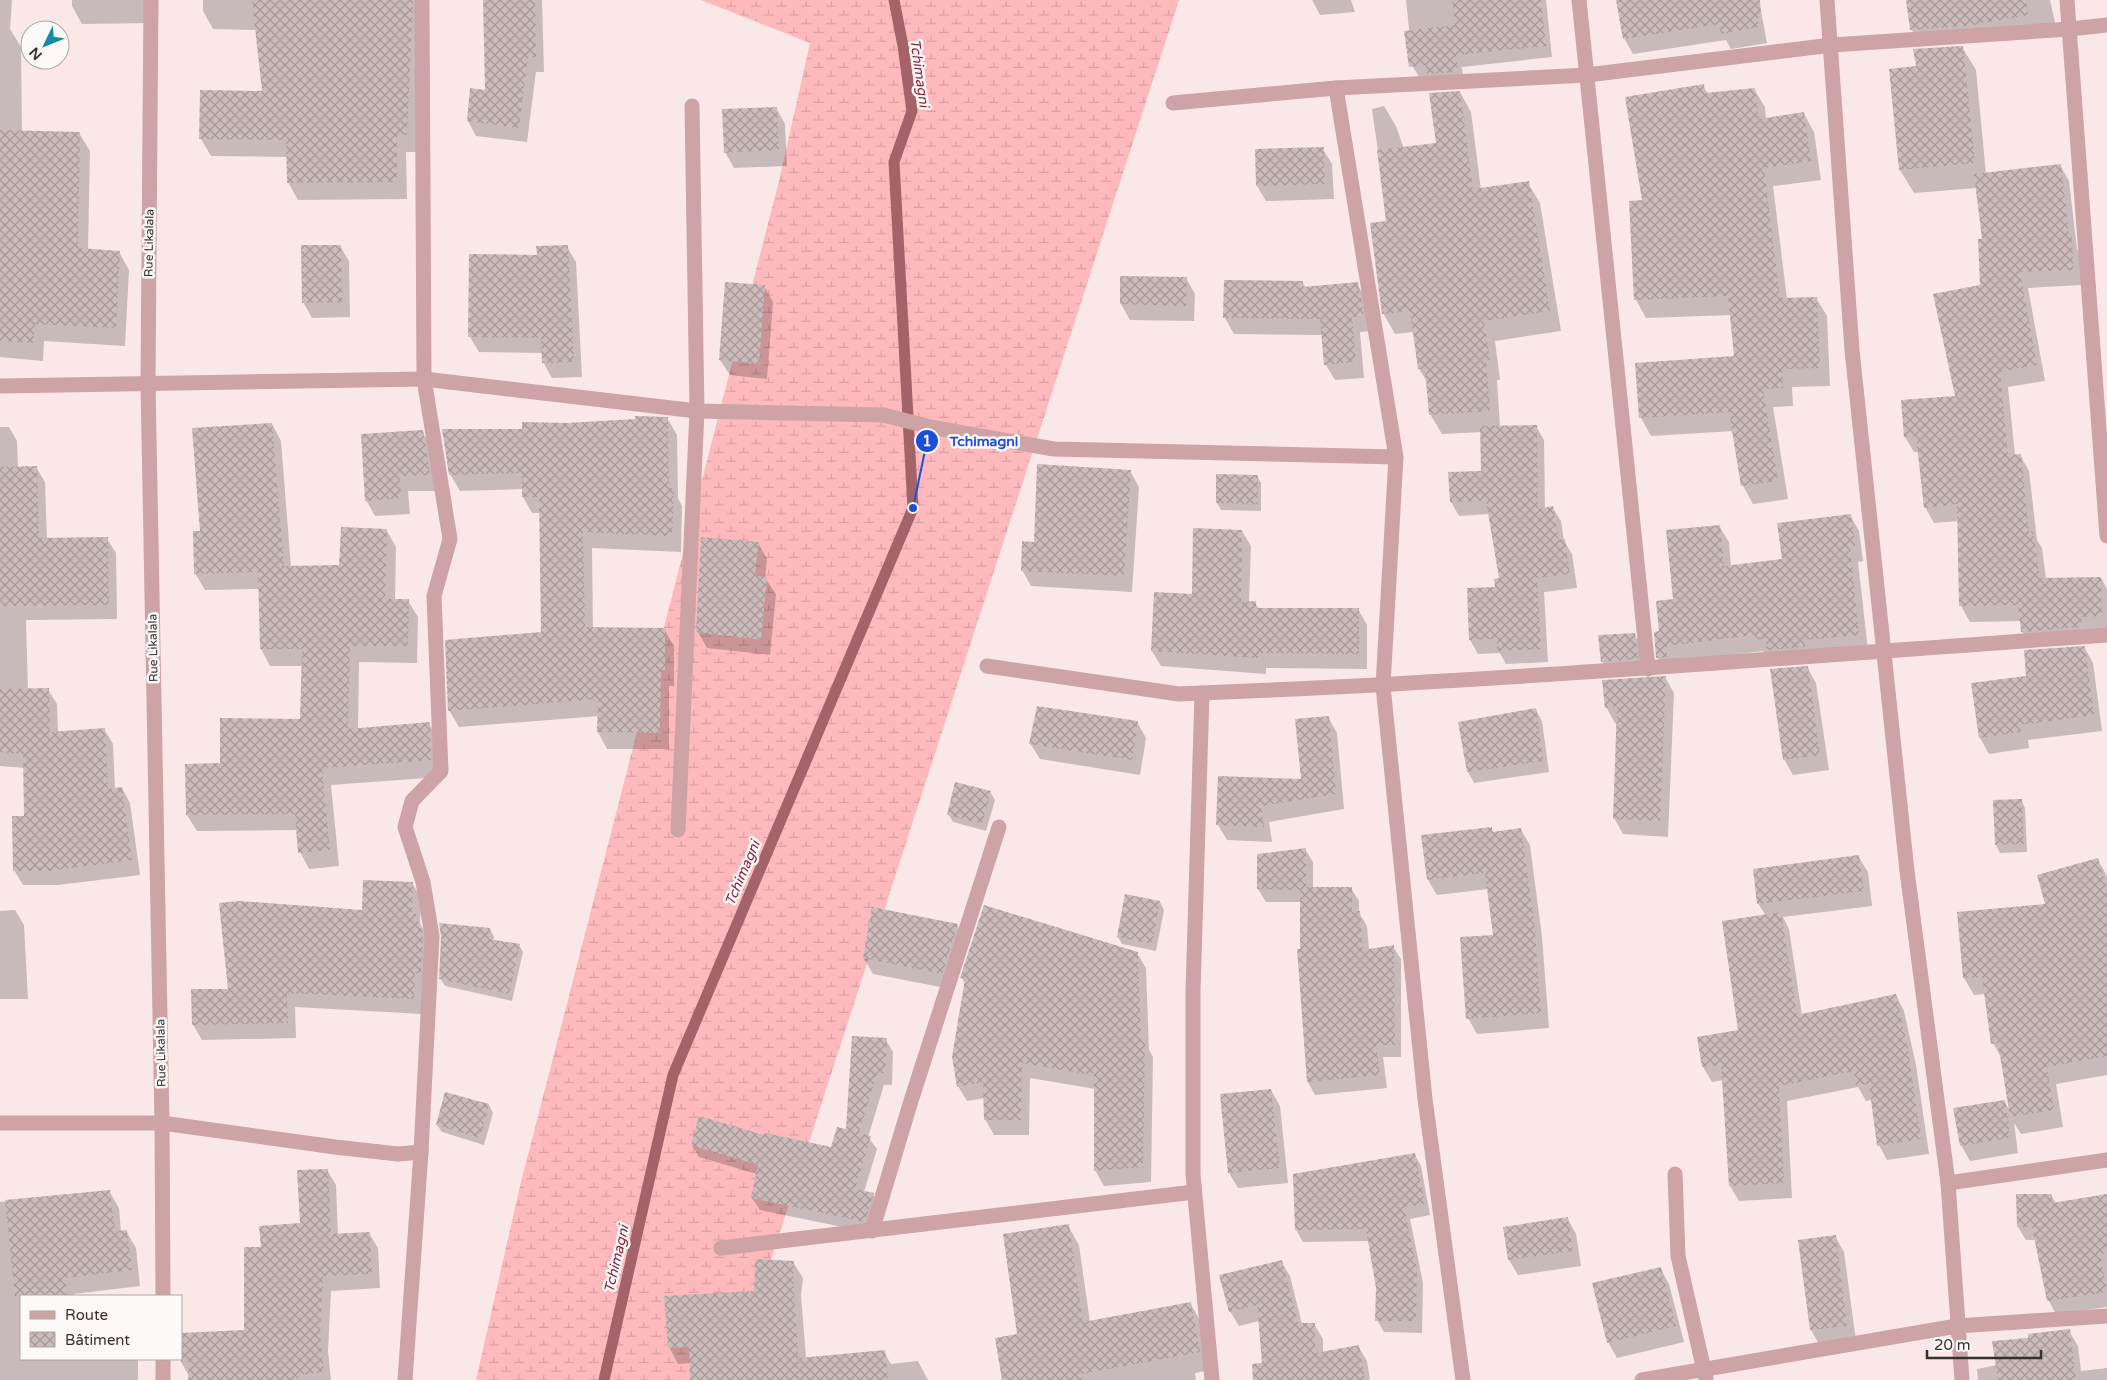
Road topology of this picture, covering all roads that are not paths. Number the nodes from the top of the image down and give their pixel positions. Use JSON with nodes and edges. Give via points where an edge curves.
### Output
{"nodes":[{"id":1,"x":152,"y":0,"type":"edge"},
{"id":2,"x":422,"y":0,"type":"edge"},
{"id":3,"x":1580,"y":0,"type":"edge"},
{"id":4,"x":1828,"y":0,"type":"edge"},
{"id":5,"x":2067,"y":0,"type":"edge"},
{"id":6,"x":2107,"y":25,"type":"edge"},
{"id":7,"x":2070,"y":29,"type":"junction"},
{"id":8,"x":1832,"y":45,"type":"junction"},
{"id":9,"x":1586,"y":75,"type":"junction"},
{"id":10,"x":1336,"y":88,"type":"junction"},
{"id":11,"x":1173,"y":103,"type":"dead end"},
{"id":12,"x":692,"y":106,"type":"dead end"},
{"id":13,"x":424,"y":379,"type":"junction"},
{"id":14,"x":148,"y":384,"type":"junction"},
{"id":15,"x":0,"y":386,"type":"edge"},
{"id":16,"x":697,"y":411,"type":"junction"},
{"id":17,"x":1396,"y":457,"type":"junction"},
{"id":18,"x":2107,"y":536,"type":"edge"},
{"id":19,"x":2107,"y":635,"type":"edge"},
{"id":20,"x":1884,"y":650,"type":"junction"},
{"id":21,"x":987,"y":666,"type":"dead end"},
{"id":22,"x":1648,"y":669,"type":"junction"},
{"id":23,"x":1383,"y":686,"type":"junction"},
{"id":24,"x":1202,"y":693,"type":"junction"},
{"id":25,"x":999,"y":827,"type":"dead end"},
{"id":26,"x":678,"y":830,"type":"dead end"},
{"id":27,"x":0,"y":1123,"type":"edge"},
{"id":28,"x":162,"y":1123,"type":"junction"},
{"id":29,"x":421,"y":1152,"type":"junction"},
{"id":30,"x":2107,"y":1160,"type":"edge"},
{"id":31,"x":1675,"y":1174,"type":"dead end"},
{"id":32,"x":1948,"y":1183,"type":"junction"},
{"id":33,"x":1194,"y":1192,"type":"junction"},
{"id":34,"x":872,"y":1230,"type":"junction"},
{"id":35,"x":721,"y":1248,"type":"dead end"},
{"id":36,"x":162,"y":1295,"type":"edge"},
{"id":37,"x":2107,"y":1316,"type":"edge"},
{"id":38,"x":1958,"y":1326,"type":"junction"},
{"id":39,"x":163,"y":1360,"type":"edge"},
{"id":40,"x":1706,"y":1375,"type":"edge"},
{"id":41,"x":163,"y":1380,"type":"edge"},
{"id":42,"x":405,"y":1380,"type":"edge"},
{"id":43,"x":1212,"y":1380,"type":"edge"},
{"id":44,"x":1463,"y":1380,"type":"edge"},
{"id":45,"x":1642,"y":1380,"type":"edge"},
{"id":46,"x":1962,"y":1380,"type":"edge"}],
"edges":[{"from":1,"to":14,"type":"street","name":"Rue Likalala"},
{"from":2,"to":13,"type":"street"},
{"from":3,"to":9,"type":"street"},
{"from":4,"to":8,"type":"street"},
{"from":5,"to":7,"type":"street"},
{"from":6,"to":7,"type":"street"},
{"from":7,"to":8,"type":"street"},
{"from":7,"to":18,"type":"street"},
{"from":8,"to":9,"type":"street"},
{"from":8,"to":20,"type":"street","via":[[1852,350]]},
{"from":9,"to":10,"type":"street"},
{"from":9,"to":22,"type":"street"},
{"from":10,"to":11,"type":"street"},
{"from":10,"to":17,"type":"street"},
{"from":12,"to":16,"type":"street"},
{"from":13,"to":14,"type":"street"},
{"from":13,"to":16,"type":"street"},
{"from":13,"to":29,"type":"street","via":[[450,539],[434,596],[440,771],[412,801],[405,827],[423,882],[432,936]]},
{"from":14,"to":15,"type":"street"},
{"from":14,"to":28,"type":"street","name":"Rue Likalala"},
{"from":16,"to":17,"type":"street","via":[[884,415],[930,427],[1054,449]]},
{"from":16,"to":26,"type":"street"},
{"from":17,"to":23,"type":"street"},
{"from":19,"to":20,"type":"street"},
{"from":20,"to":22,"type":"street"},
{"from":20,"to":32,"type":"street","via":[[1907,871]]},
{"from":21,"to":24,"type":"street","via":[[1179,694]]},
{"from":22,"to":23,"type":"street"},
{"from":23,"to":24,"type":"street"},
{"from":23,"to":44,"type":"street","via":[[1424,1099]]},
{"from":24,"to":33,"type":"street","via":[[1193,992]]},
{"from":25,"to":34,"type":"street"},
{"from":27,"to":28,"type":"street"},
{"from":28,"to":29,"type":"street","via":[[353,1149],[398,1154]]},
{"from":28,"to":36,"type":"street","name":"Rue Likalala"},
{"from":29,"to":42,"type":"street"},
{"from":30,"to":32,"type":"street"},
{"from":31,"to":40,"type":"street","via":[[1678,1256]]},
{"from":32,"to":38,"type":"street"},
{"from":33,"to":34,"type":"street"},
{"from":33,"to":43,"type":"street"},
{"from":34,"to":35,"type":"street"},
{"from":37,"to":38,"type":"street"},
{"from":38,"to":40,"type":"street"},
{"from":38,"to":46,"type":"street"},
{"from":39,"to":41,"type":"street"},
{"from":40,"to":45,"type":"street"}]}
